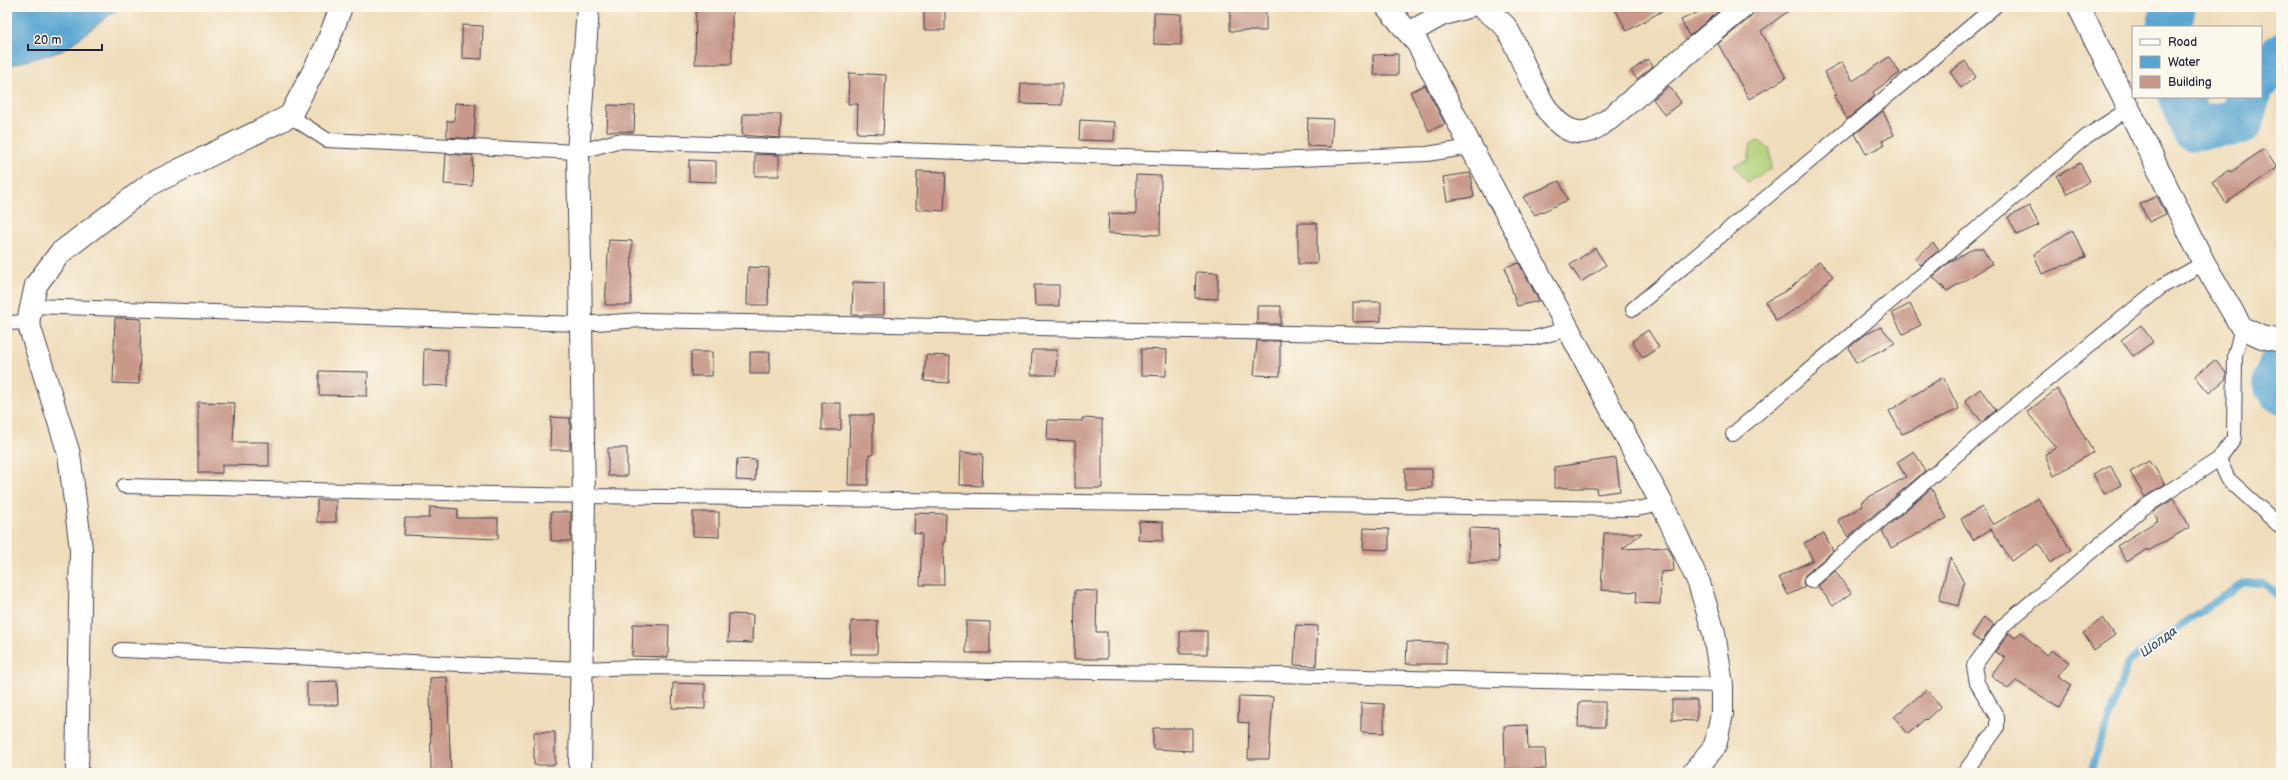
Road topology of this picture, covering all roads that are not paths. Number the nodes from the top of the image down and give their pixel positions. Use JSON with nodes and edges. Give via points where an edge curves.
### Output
{"nodes":[{"id":1,"x":341,"y":7,"type":"edge"},
{"id":2,"x":588,"y":7,"type":"edge"},
{"id":3,"x":1387,"y":7,"type":"edge"},
{"id":4,"x":1467,"y":7,"type":"edge"},
{"id":5,"x":1744,"y":7,"type":"edge"},
{"id":6,"x":1994,"y":7,"type":"edge"},
{"id":7,"x":2080,"y":7,"type":"edge"},
{"id":8,"x":1493,"y":11,"type":"edge"},
{"id":9,"x":1409,"y":34,"type":"junction"},
{"id":10,"x":2130,"y":108,"type":"junction"},
{"id":11,"x":290,"y":116,"type":"junction"},
{"id":12,"x":1471,"y":147,"type":"junction"},
{"id":13,"x":578,"y":152,"type":"junction"},
{"id":14,"x":2204,"y":263,"type":"junction"},
{"id":15,"x":1632,"y":309,"type":"dead end"},
{"id":16,"x":22,"y":317,"type":"edge"},
{"id":17,"x":580,"y":324,"type":"junction"},
{"id":18,"x":2242,"y":328,"type":"junction"},
{"id":19,"x":1569,"y":329,"type":"junction"},
{"id":20,"x":2272,"y":339,"type":"edge"},
{"id":21,"x":1733,"y":434,"type":"dead end"},
{"id":22,"x":2219,"y":459,"type":"junction"},
{"id":23,"x":124,"y":486,"type":"dead end"},
{"id":24,"x":584,"y":496,"type":"junction"},
{"id":25,"x":1662,"y":504,"type":"junction"},
{"id":26,"x":2281,"y":527,"type":"edge"},
{"id":27,"x":1811,"y":581,"type":"dead end"},
{"id":28,"x":120,"y":650,"type":"dead end"},
{"id":29,"x":582,"y":669,"type":"junction"},
{"id":30,"x":1722,"y":685,"type":"junction"},
{"id":31,"x":77,"y":773,"type":"edge"},
{"id":32,"x":580,"y":773,"type":"edge"},
{"id":33,"x":1692,"y":773,"type":"edge"},
{"id":34,"x":1964,"y":773,"type":"edge"}],
"edges":[{"from":1,"to":11,"type":"street","via":[[326,47]]},
{"from":2,"to":13,"type":"street"},
{"from":3,"to":9,"type":"street"},
{"from":4,"to":9,"type":"street","via":[[1441,15]]},
{"from":5,"to":8,"type":"street","via":[[1608,120],[1589,131],[1572,131],[1557,121],[1541,102],[1504,25]]},
{"from":6,"to":15,"type":"lane"},
{"from":7,"to":10,"type":"street"},
{"from":9,"to":12,"type":"street","via":[[1418,44]]},
{"from":10,"to":14,"type":"street"},
{"from":10,"to":21,"type":"lane","via":[[2087,136]]},
{"from":11,"to":13,"type":"lane","via":[[327,140]]},
{"from":11,"to":16,"type":"street","via":[[149,185],[60,254],[36,285]]},
{"from":12,"to":13,"type":"lane","via":[[1427,154],[1245,161],[616,141]]},
{"from":12,"to":19,"type":"street"},
{"from":13,"to":17,"type":"street"},
{"from":14,"to":18,"type":"street"},
{"from":14,"to":27,"type":"lane","via":[[2161,287],[1984,431]]},
{"from":16,"to":17,"type":"lane"},
{"from":16,"to":31,"type":"street","via":[[69,454],[80,549]]},
{"from":17,"to":19,"type":"lane","via":[[642,320],[1534,338]]},
{"from":17,"to":24,"type":"street"},
{"from":18,"to":20,"type":"street"},
{"from":18,"to":22,"type":"lane","via":[[2235,355],[2234,438]]},
{"from":19,"to":25,"type":"street"},
{"from":22,"to":26,"type":"lane","via":[[2228,479]]},
{"from":22,"to":34,"type":"lane","via":[[2143,508],[2004,625],[1974,666],[1977,683],[1997,717],[1997,728]]},
{"from":23,"to":24,"type":"lane"},
{"from":24,"to":25,"type":"lane","via":[[1621,508]]},
{"from":24,"to":29,"type":"street"},
{"from":25,"to":30,"type":"street","via":[[1699,583],[1714,633]]},
{"from":28,"to":29,"type":"lane"},
{"from":29,"to":30,"type":"lane","via":[[637,667],[1182,673]]},
{"from":29,"to":32,"type":"street"},
{"from":30,"to":33,"type":"street","via":[[1722,714],[1715,746]]}]}
